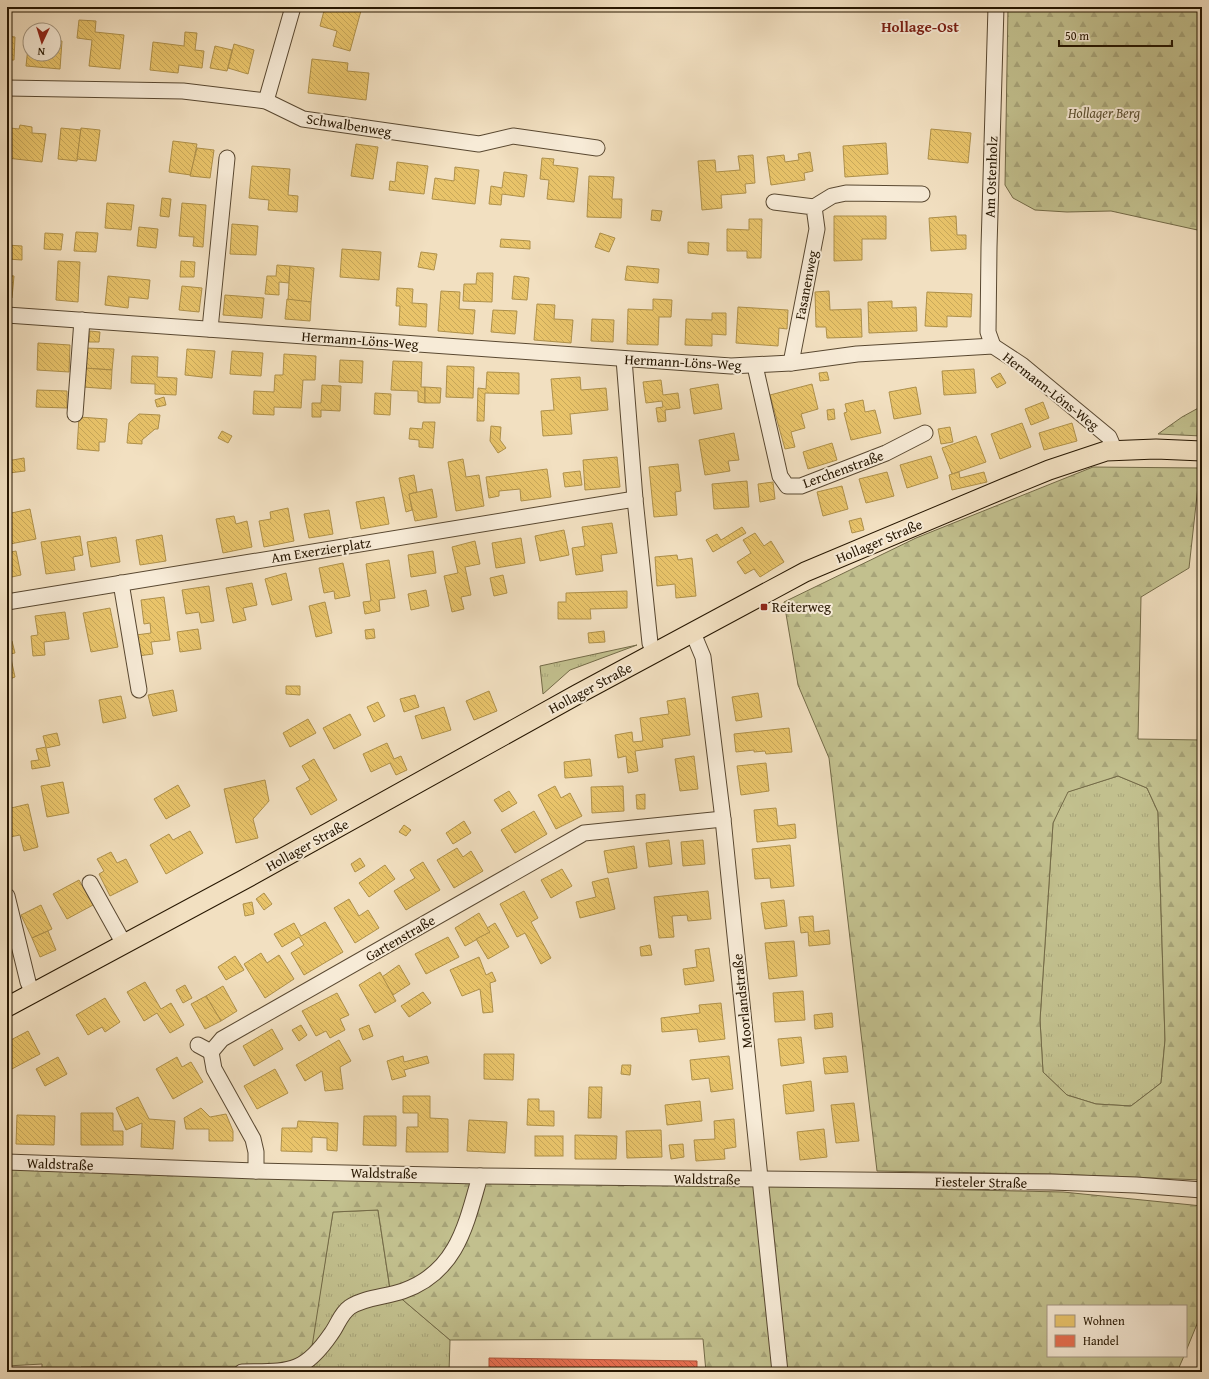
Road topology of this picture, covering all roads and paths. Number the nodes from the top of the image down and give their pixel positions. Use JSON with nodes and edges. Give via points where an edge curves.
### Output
{"nodes":[{"id":1,"x":293,"y":7,"type":"edge"},
{"id":2,"x":996,"y":7,"type":"edge"},
{"id":3,"x":7,"y":88,"type":"edge"},
{"id":4,"x":266,"y":101,"type":"junction"},
{"id":5,"x":597,"y":148,"type":"dead end"},
{"id":6,"x":227,"y":158,"type":"dead end"},
{"id":7,"x":922,"y":194,"type":"dead end"},
{"id":8,"x":774,"y":202,"type":"dead end"},
{"id":9,"x":814,"y":207,"type":"junction"},
{"id":10,"x":7,"y":315,"type":"edge"},
{"id":11,"x":82,"y":320,"type":"junction"},
{"id":12,"x":210,"y":329,"type":"junction"},
{"id":13,"x":993,"y":346,"type":"junction"},
{"id":14,"x":624,"y":359,"type":"junction"},
{"id":15,"x":791,"y":363,"type":"junction"},
{"id":16,"x":755,"y":366,"type":"junction"},
{"id":17,"x":75,"y":414,"type":"dead end"},
{"id":18,"x":925,"y":433,"type":"dead end"},
{"id":19,"x":1115,"y":451,"type":"junction"},
{"id":20,"x":1202,"y":452,"type":"edge"},
{"id":21,"x":635,"y":499,"type":"junction"},
{"id":22,"x":121,"y":583,"type":"junction"},
{"id":23,"x":7,"y":602,"type":"edge"},
{"id":24,"x":693,"y":633,"type":"junction"},
{"id":25,"x":654,"y":653,"type":"junction"},
{"id":26,"x":139,"y":690,"type":"dead end"},
{"id":27,"x":723,"y":819,"type":"junction"},
{"id":28,"x":90,"y":883,"type":"dead end"},
{"id":29,"x":7,"y":896,"type":"edge"},
{"id":30,"x":124,"y":944,"type":"junction"},
{"id":31,"x":33,"y":993,"type":"junction"},
{"id":32,"x":7,"y":1007,"type":"edge"},
{"id":33,"x":7,"y":1162,"type":"edge"},
{"id":34,"x":256,"y":1170,"type":"junction"},
{"id":35,"x":480,"y":1176,"type":"junction"},
{"id":36,"x":760,"y":1180,"type":"junction"},
{"id":37,"x":1202,"y":1190,"type":"edge"},
{"id":38,"x":242,"y":1372,"type":"edge"},
{"id":39,"x":287,"y":1372,"type":"edge"},
{"id":40,"x":780,"y":1372,"type":"edge"}],
"edges":[{"from":1,"to":4,"type":"street"},
{"from":2,"to":13,"type":"street","name":"Am Ostenholz","via":[[988,332]]},
{"from":3,"to":4,"type":"street","name":"Schwalbenweg","via":[[183,91]]},
{"from":4,"to":5,"type":"street","name":"Schwalbenweg","via":[[303,119],[479,144],[513,136]]},
{"from":6,"to":12,"type":"street"},
{"from":7,"to":9,"type":"street","via":[[846,193],[832,196]]},
{"from":8,"to":9,"type":"street"},
{"from":9,"to":15,"type":"street","name":"Fasanenweg","via":[[817,229]]},
{"from":10,"to":11,"type":"street","name":"Hermann-Löns-Weg"},
{"from":11,"to":12,"type":"street","name":"Hermann-Löns-Weg"},
{"from":11,"to":17,"type":"street"},
{"from":12,"to":14,"type":"street","name":"Hermann-Löns-Weg"},
{"from":13,"to":15,"type":"street","name":"Hermann-Löns-Weg","via":[[857,354]]},
{"from":13,"to":19,"type":"street","name":"Hermann-Löns-Weg","via":[[1022,365],[1109,437]]},
{"from":14,"to":16,"type":"street","name":"Hermann-Löns-Weg"},
{"from":14,"to":21,"type":"street"},
{"from":15,"to":16,"type":"street","name":"Hermann-Löns-Weg"},
{"from":16,"to":18,"type":"street","name":"Lerchenstraße","via":[[780,476],[787,486],[801,486],[886,453]]},
{"from":19,"to":20,"type":"main road","name":"Hollager Straße","via":[[1156,448]]},
{"from":19,"to":24,"type":"main road","name":"Hollager Straße","via":[[1106,451],[1049,470],[805,572]]},
{"from":21,"to":22,"type":"street","name":"Am Exerzierplatz"},
{"from":21,"to":25,"type":"street","via":[[650,643]]},
{"from":22,"to":23,"type":"street","name":"Am Exerzierplatz"},
{"from":22,"to":26,"type":"street"},
{"from":24,"to":25,"type":"main road","name":"Hollager Straße"},
{"from":24,"to":27,"type":"street","name":"Moorlandstraße","via":[[703,657]]},
{"from":25,"to":30,"type":"main road","name":"Hollager Straße"},
{"from":27,"to":34,"type":"street","name":"Gartenstraße","via":[[584,833],[204,1048],[253,1139]]},
{"from":27,"to":36,"type":"street","name":"Moorlandstraße"},
{"from":28,"to":30,"type":"street"},
{"from":29,"to":31,"type":"street"},
{"from":30,"to":31,"type":"main road","name":"Hollager Straße"},
{"from":31,"to":32,"type":"main road","name":"Hollager Straße"},
{"from":33,"to":34,"type":"street","name":"Waldstraße"},
{"from":34,"to":35,"type":"street","name":"Waldstraße"},
{"from":35,"to":36,"type":"street","name":"Waldstraße"},
{"from":35,"to":39,"type":"street","via":[[466,1228],[437,1273],[404,1290],[368,1299],[351,1307],[341,1315],[320,1351]]},
{"from":36,"to":37,"type":"street","name":"Fiesteler Straße","via":[[1051,1182]]},
{"from":36,"to":40,"type":"street","name":"Moorlandstraße"},
{"from":38,"to":39,"type":"street"}]}
